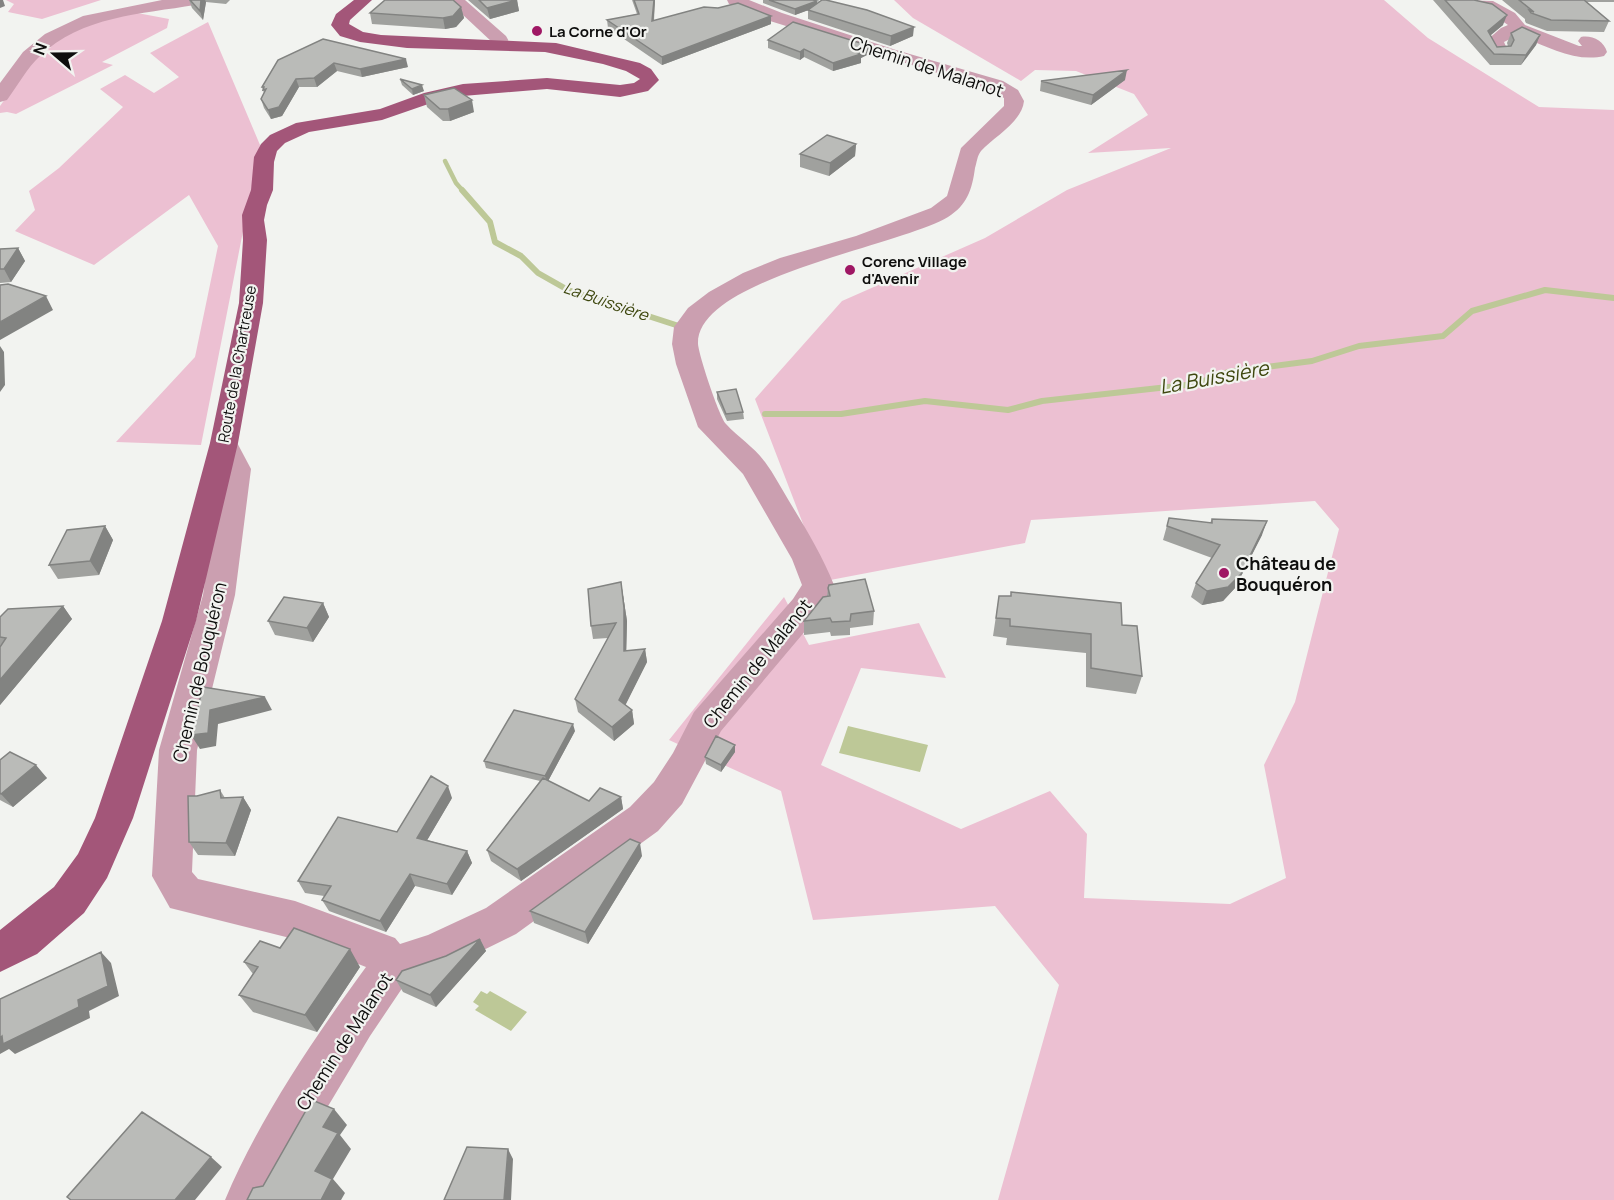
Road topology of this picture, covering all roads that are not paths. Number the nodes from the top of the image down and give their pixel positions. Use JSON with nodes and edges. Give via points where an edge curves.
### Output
{"nodes":[{"id":1,"x":195,"y":0,"type":"edge"},
{"id":2,"x":364,"y":0,"type":"edge"},
{"id":3,"x":455,"y":0,"type":"edge"},
{"id":4,"x":735,"y":0,"type":"edge"},
{"id":5,"x":1463,"y":0,"type":"edge"},
{"id":6,"x":1519,"y":29,"type":"junction"},
{"id":7,"x":501,"y":45,"type":"junction"},
{"id":8,"x":1499,"y":51,"type":"edge"},
{"id":9,"x":1614,"y":56,"type":"edge"},
{"id":10,"x":0,"y":96,"type":"edge"},
{"id":11,"x":224,"y":443,"type":"junction"},
{"id":12,"x":0,"y":952,"type":"edge"},
{"id":13,"x":393,"y":966,"type":"junction"},
{"id":14,"x":250,"y":1200,"type":"edge"}],
"edges":[{"from":1,"to":10,"type":"street","via":[[95,17],[63,30],[32,53]]},
{"from":2,"to":7,"type":"main road","name":"Route de la Chartreuse","via":[[342,18],[340,25],[355,36],[385,41]]},
{"from":3,"to":7,"type":"street"},
{"from":4,"to":13,"type":"street","name":"Chemin de Malanot","via":[[776,17],[996,85],[1011,93],[1015,103],[1012,111],[968,152],[961,189],[950,206],[864,241],[779,267],[718,297],[697,313],[687,327],[685,344],[712,427],[755,469],[808,559],[818,585],[805,608],[707,722],[668,793],[644,819],[501,921],[436,952]]},
{"from":5,"to":6,"type":"street","via":[[1495,8]]},
{"from":6,"to":8,"type":"street","via":[[1495,41]]},
{"from":6,"to":9,"type":"street","via":[[1582,46],[1593,56]]},
{"from":7,"to":11,"type":"main road","name":"Route de la Chartreuse","via":[[587,54],[635,68],[650,80],[626,91],[547,84],[456,92],[378,116],[312,125],[269,146],[264,155],[262,191],[252,232],[255,240],[251,303]]},
{"from":11,"to":12,"type":"main road","name":"Route de la Chartreuse","via":[[178,621],[114,818],[97,856],[69,900],[22,940]]},
{"from":11,"to":13,"type":"street","name":"Chemin de Bouquéron","via":[[236,469],[219,595],[178,750],[172,876],[185,895],[295,920],[380,952]]},
{"from":13,"to":14,"type":"street","name":"Chemin de Malanot","via":[[292,1121]]}]}
